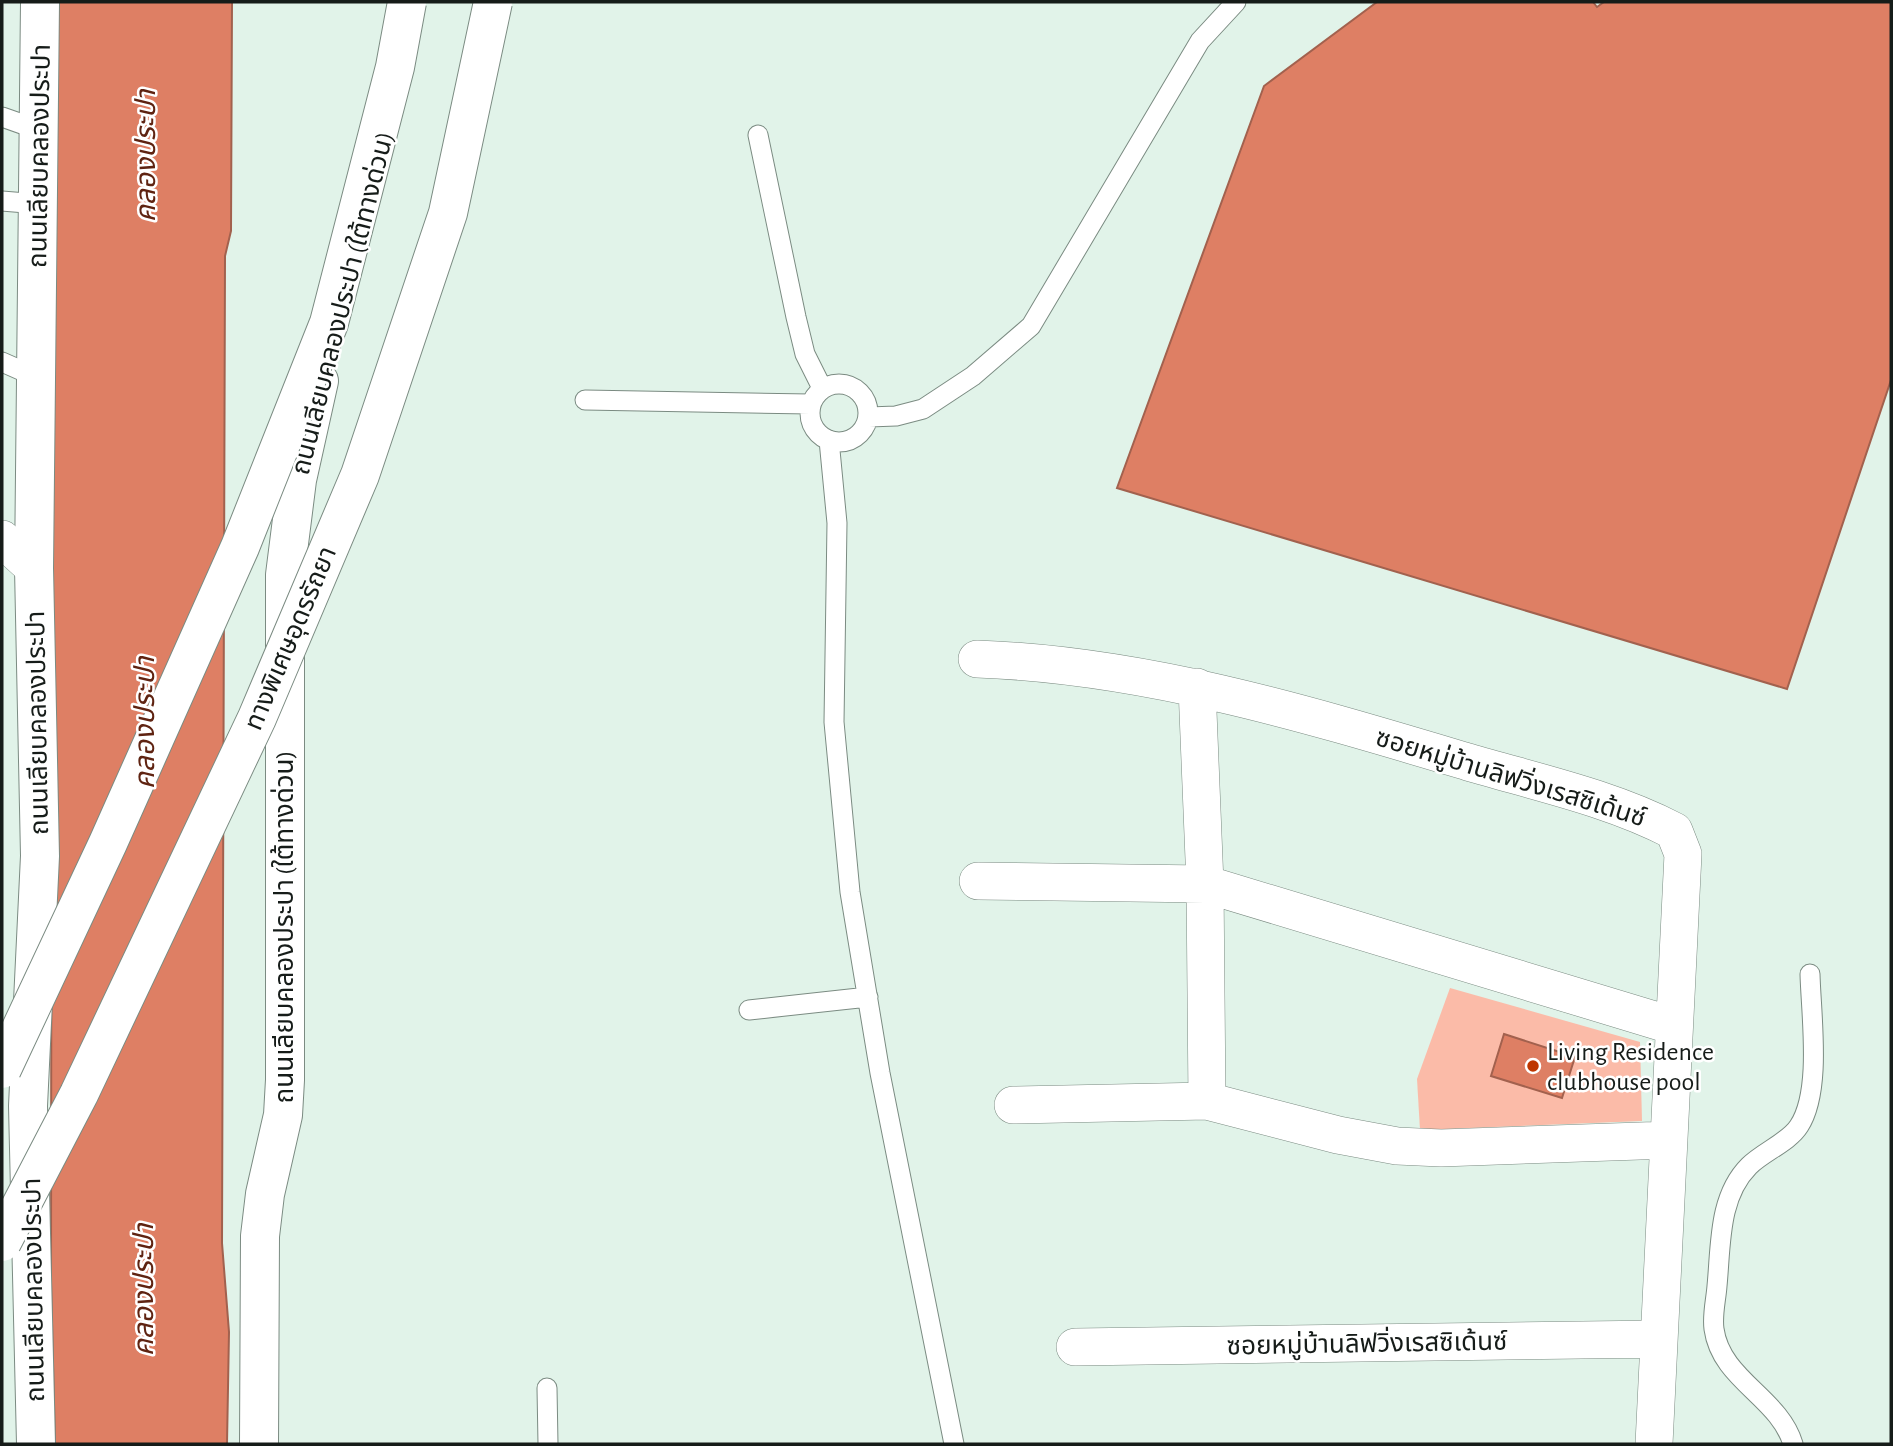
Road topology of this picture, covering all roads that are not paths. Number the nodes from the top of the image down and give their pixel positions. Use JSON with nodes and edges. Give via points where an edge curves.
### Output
{"nodes":[{"id":1,"x":40,"y":2,"type":"edge"},
{"id":2,"x":407,"y":2,"type":"edge"},
{"id":3,"x":413,"y":2,"type":"edge"},
{"id":4,"x":493,"y":2,"type":"edge"},
{"id":5,"x":1236,"y":2,"type":"edge"},
{"id":6,"x":2,"y":117,"type":"edge"},
{"id":7,"x":39,"y":131,"type":"junction"},
{"id":8,"x":758,"y":135,"type":"dead end"},
{"id":9,"x":20,"y":203,"type":"edge"},
{"id":10,"x":19,"y":369,"type":"edge"},
{"id":11,"x":822,"y":388,"type":"junction"},
{"id":12,"x":585,"y":400,"type":"dead end"},
{"id":13,"x":810,"y":404,"type":"junction"},
{"id":14,"x":869,"y":416,"type":"junction"},
{"id":15,"x":829,"y":440,"type":"junction"},
{"id":16,"x":2,"y":539,"type":"edge"},
{"id":17,"x":34,"y":568,"type":"junction"},
{"id":18,"x":977,"y":659,"type":"dead end"},
{"id":19,"x":1197,"y":687,"type":"junction"},
{"id":20,"x":978,"y":881,"type":"dead end"},
{"id":21,"x":1205,"y":884,"type":"junction"},
{"id":22,"x":1810,"y":974,"type":"dead end"},
{"id":23,"x":867,"y":997,"type":"junction"},
{"id":24,"x":749,"y":1010,"type":"dead end"},
{"id":25,"x":1674,"y":1026,"type":"junction"},
{"id":26,"x":2,"y":1069,"type":"edge"},
{"id":27,"x":1206,"y":1101,"type":"junction"},
{"id":28,"x":1013,"y":1105,"type":"dead end"},
{"id":29,"x":1669,"y":1140,"type":"junction"},
{"id":30,"x":2,"y":1242,"type":"edge"},
{"id":31,"x":1659,"y":1339,"type":"junction"},
{"id":32,"x":1075,"y":1347,"type":"dead end"},
{"id":33,"x":547,"y":1388,"type":"dead end"},
{"id":34,"x":36,"y":1444,"type":"edge"},
{"id":35,"x":259,"y":1444,"type":"edge"},
{"id":36,"x":548,"y":1444,"type":"edge"},
{"id":37,"x":954,"y":1444,"type":"edge"},
{"id":38,"x":1654,"y":1444,"type":"edge"},
{"id":39,"x":1793,"y":1444,"type":"edge"}],
"edges":[{"from":1,"to":7,"type":"main road","name":"ถนนเลียบคลองประปา"},
{"from":2,"to":26,"type":"main road","bridge":true,"via":[[395,67],[329,323],[240,547]]},
{"from":3,"to":35,"type":"main road","name":"ถนนเลียบคลองประปา (ใต้ทางด่วน)","via":[[369,211],[314,399],[289,527],[285,575],[285,1080],[283,1115],[260,1236]]},
{"from":4,"to":30,"type":"main road","name":"ทางพิเศษอุดรรัถยา","bridge":true,"via":[[448,213],[360,475],[257,718],[79,1094]]},
{"from":5,"to":14,"type":"lane","via":[[1200,41],[1031,326],[923,410]]},
{"from":6,"to":7,"type":"lane"},
{"from":7,"to":9,"type":"main road","name":"ถนนเลียบคลองประปา"},
{"from":8,"to":11,"type":"lane","via":[[805,354]]},
{"from":9,"to":10,"type":"main road","name":"ถนนเลียบคลองประปา"},
{"from":10,"to":17,"type":"main road","name":"ถนนเลียบคลองประปา"},
{"from":11,"to":13,"type":"lane"},
{"from":11,"to":14,"type":"lane","via":[[850,386],[869,403]]},
{"from":12,"to":13,"type":"lane"},
{"from":13,"to":15,"type":"lane","via":[[812,428]]},
{"from":14,"to":15,"type":"lane","via":[[854,436],[840,442]]},
{"from":15,"to":23,"type":"lane","via":[[838,523],[834,722],[850,892]]},
{"from":16,"to":17,"type":"street"},
{"from":17,"to":34,"type":"main road","name":"ถนนเลียบคลองประปา","via":[[40,856],[28,1106]]},
{"from":18,"to":19,"type":"street","name":"ซอยหมู่บ้านลิฟวิ่งเรสซิเด้นซ์","via":[[1093,667]]},
{"from":19,"to":21,"type":"street"},
{"from":19,"to":25,"type":"street","name":"ซอยหมู่บ้านลิฟวิ่งเรสซิเด้นซ์","via":[[1646,816],[1674,831],[1683,855]]},
{"from":20,"to":21,"type":"street"},
{"from":21,"to":25,"type":"street"},
{"from":21,"to":27,"type":"street"},
{"from":22,"to":39,"type":"lane","via":[[1811,1094],[1799,1127],[1748,1167],[1732,1190],[1723,1218],[1714,1327],[1721,1355],[1776,1412]]},
{"from":23,"to":24,"type":"lane"},
{"from":23,"to":37,"type":"lane"},
{"from":25,"to":29,"type":"street","name":"ซอยหมู่บ้านลิฟวิ่งเรสซิเด้นซ์"},
{"from":27,"to":28,"type":"street"},
{"from":27,"to":29,"type":"street","via":[[1397,1146]]},
{"from":29,"to":31,"type":"street","name":"ซอยหมู่บ้านลิฟวิ่งเรสซิเด้นซ์"},
{"from":31,"to":32,"type":"street","name":"ซอยหมู่บ้านลิฟวิ่งเรสซิเด้นซ์"},
{"from":31,"to":38,"type":"street","name":"ซอยหมู่บ้านลิฟวิ่งเรสซิเด้นซ์"},
{"from":33,"to":36,"type":"lane"}]}
